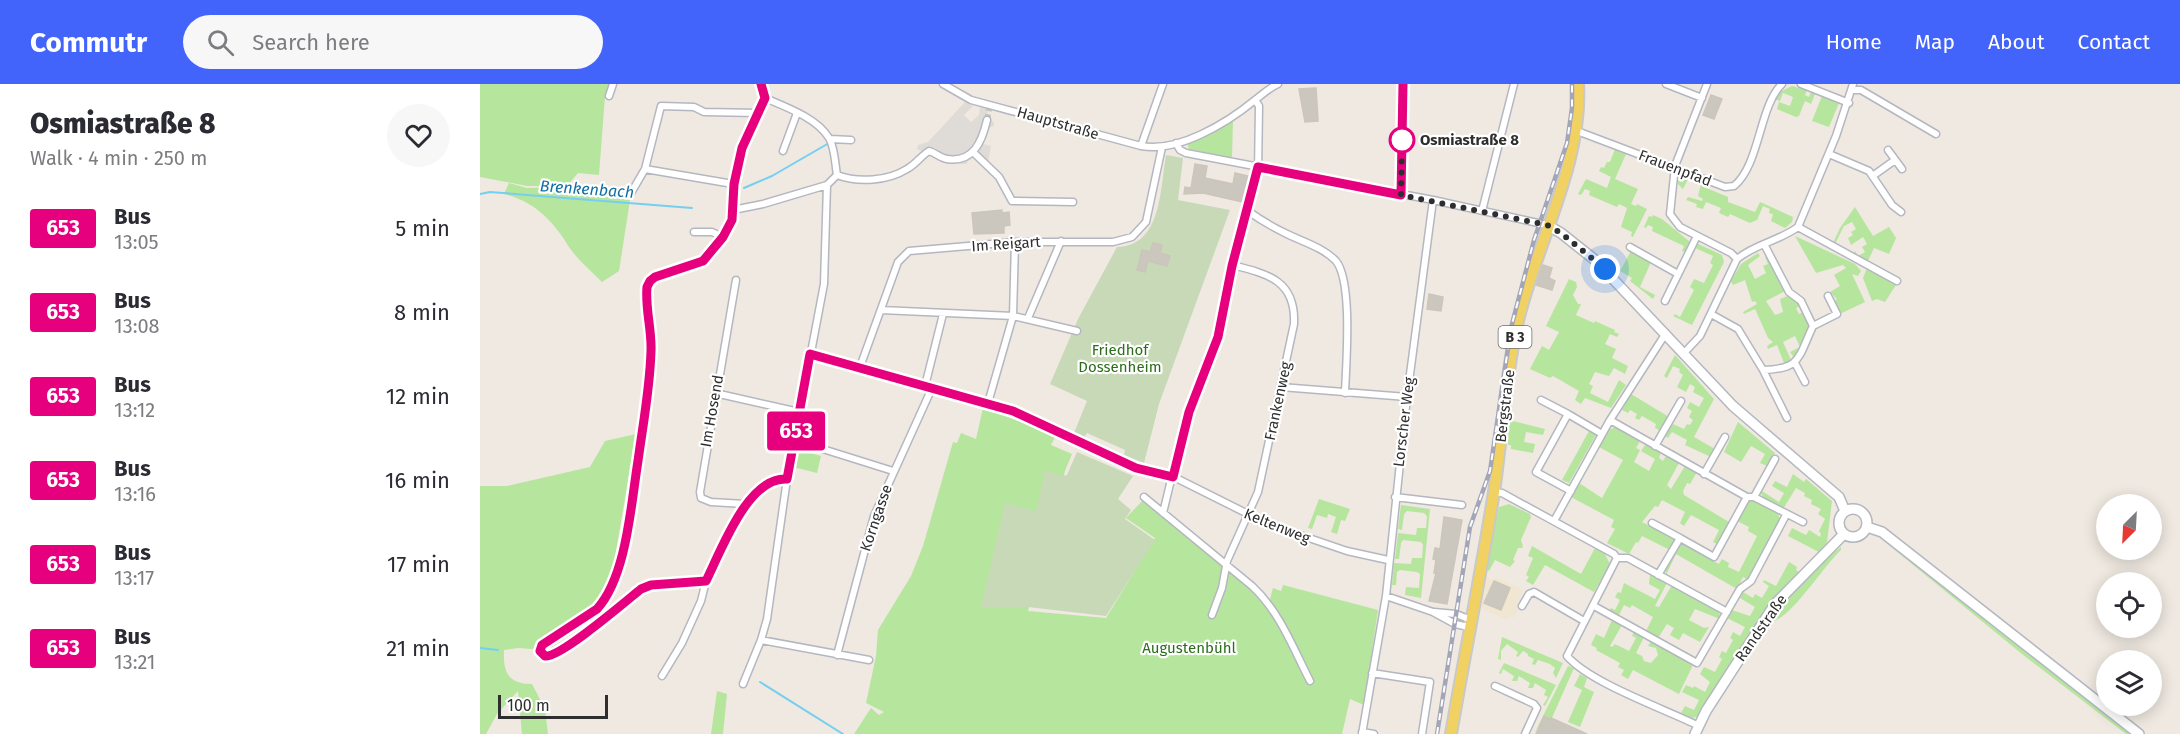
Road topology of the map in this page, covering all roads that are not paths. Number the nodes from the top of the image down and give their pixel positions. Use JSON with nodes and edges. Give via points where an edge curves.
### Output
{"nodes":[{"id":1,"x":613,"y":84,"type":"edge"},
{"id":2,"x":761,"y":84,"type":"edge"},
{"id":3,"x":943,"y":84,"type":"edge"},
{"id":4,"x":1163,"y":84,"type":"edge"},
{"id":5,"x":1278,"y":84,"type":"edge"},
{"id":6,"x":1403,"y":84,"type":"edge"},
{"id":7,"x":1514,"y":84,"type":"edge"},
{"id":8,"x":1578,"y":84,"type":"edge"},
{"id":9,"x":1666,"y":84,"type":"edge"},
{"id":10,"x":1707,"y":84,"type":"edge"},
{"id":11,"x":1782,"y":84,"type":"edge"},
{"id":12,"x":1800,"y":84,"type":"edge"},
{"id":13,"x":1853,"y":87,"type":"edge"},
{"id":14,"x":609,"y":96,"type":"dead end"},
{"id":15,"x":765,"y":98,"type":"junction"},
{"id":16,"x":1702,"y":98,"type":"junction"},
{"id":17,"x":1255,"y":100,"type":"junction"},
{"id":18,"x":1849,"y":103,"type":"junction"},
{"id":19,"x":758,"y":113,"type":"junction"},
{"id":20,"x":797,"y":113,"type":"junction"},
{"id":21,"x":987,"y":120,"type":"tunnel mouth"},
{"id":22,"x":1577,"y":131,"type":"junction"},
{"id":23,"x":1936,"y":134,"type":"dead end"},
{"id":24,"x":830,"y":139,"type":"junction"},
{"id":25,"x":851,"y":140,"type":"dead end"},
{"id":26,"x":1176,"y":143,"type":"junction"},
{"id":27,"x":1141,"y":146,"type":"junction"},
{"id":28,"x":1162,"y":147,"type":"junction"},
{"id":29,"x":1888,"y":150,"type":"dead end"},
{"id":30,"x":783,"y":151,"type":"dead end"},
{"id":31,"x":973,"y":152,"type":"junction"},
{"id":32,"x":1829,"y":154,"type":"junction"},
{"id":33,"x":1895,"y":160,"type":"junction"},
{"id":34,"x":1675,"y":166,"type":"junction"},
{"id":35,"x":1258,"y":167,"type":"junction"},
{"id":36,"x":645,"y":169,"type":"junction"},
{"id":37,"x":1902,"y":169,"type":"dead end"},
{"id":38,"x":837,"y":175,"type":"junction"},
{"id":39,"x":1874,"y":175,"type":"junction"},
{"id":40,"x":734,"y":184,"type":"junction"},
{"id":41,"x":827,"y":185,"type":"junction"},
{"id":42,"x":631,"y":193,"type":"dead end"},
{"id":43,"x":1401,"y":195,"type":"junction"},
{"id":44,"x":1433,"y":200,"type":"junction"},
{"id":45,"x":1073,"y":202,"type":"dead end"},
{"id":46,"x":733,"y":210,"type":"junction"},
{"id":47,"x":1482,"y":211,"type":"junction"},
{"id":48,"x":1248,"y":212,"type":"junction"},
{"id":49,"x":1901,"y":212,"type":"dead end"},
{"id":50,"x":1547,"y":225,"type":"junction"},
{"id":51,"x":1798,"y":226,"type":"junction"},
{"id":52,"x":694,"y":232,"type":"dead end"},
{"id":53,"x":1697,"y":236,"type":"junction"},
{"id":54,"x":723,"y":237,"type":"junction"},
{"id":55,"x":1061,"y":241,"type":"junction"},
{"id":56,"x":1016,"y":242,"type":"junction"},
{"id":57,"x":1764,"y":244,"type":"junction"},
{"id":58,"x":1630,"y":247,"type":"dead end"},
{"id":59,"x":1737,"y":259,"type":"junction"},
{"id":60,"x":1232,"y":266,"type":"junction"},
{"id":61,"x":1678,"y":274,"type":"junction"},
{"id":62,"x":736,"y":280,"type":"dead end"},
{"id":63,"x":1897,"y":281,"type":"dead end"},
{"id":64,"x":1828,"y":296,"type":"dead end"},
{"id":65,"x":1665,"y":301,"type":"dead end"},
{"id":66,"x":881,"y":310,"type":"junction"},
{"id":67,"x":943,"y":314,"type":"junction"},
{"id":68,"x":1711,"y":314,"type":"junction"},
{"id":69,"x":1013,"y":316,"type":"junction"},
{"id":70,"x":1028,"y":318,"type":"junction"},
{"id":71,"x":1813,"y":326,"type":"junction"},
{"id":72,"x":1077,"y":331,"type":"dead end"},
{"id":73,"x":1666,"y":333,"type":"junction"},
{"id":74,"x":1684,"y":353,"type":"junction"},
{"id":75,"x":810,"y":354,"type":"junction"},
{"id":76,"x":1795,"y":363,"type":"junction"},
{"id":77,"x":860,"y":366,"type":"junction"},
{"id":78,"x":1762,"y":370,"type":"junction"},
{"id":79,"x":1805,"y":382,"type":"dead end"},
{"id":80,"x":928,"y":387,"type":"junction"},
{"id":81,"x":1281,"y":387,"type":"junction"},
{"id":82,"x":715,"y":393,"type":"junction"},
{"id":83,"x":1346,"y":393,"type":"junction"},
{"id":84,"x":1407,"y":397,"type":"junction"},
{"id":85,"x":1541,"y":400,"type":"dead end"},
{"id":86,"x":1681,"y":401,"type":"dead end"},
{"id":87,"x":988,"y":403,"type":"junction"},
{"id":88,"x":799,"y":412,"type":"junction"},
{"id":89,"x":1568,"y":414,"type":"junction"},
{"id":90,"x":1787,"y":418,"type":"dead end"},
{"id":91,"x":1610,"y":420,"type":"junction"},
{"id":92,"x":1602,"y":434,"type":"junction"},
{"id":93,"x":1725,"y":437,"type":"dead end"},
{"id":94,"x":794,"y":440,"type":"junction"},
{"id":95,"x":1655,"y":446,"type":"junction"},
{"id":96,"x":1775,"y":459,"type":"dead end"},
{"id":97,"x":893,"y":471,"type":"junction"},
{"id":98,"x":1704,"y":474,"type":"junction"},
{"id":99,"x":1173,"y":477,"type":"junction"},
{"id":100,"x":787,"y":479,"type":"junction"},
{"id":101,"x":1571,"y":491,"type":"junction"},
{"id":102,"x":1493,"y":495,"type":"junction"},
{"id":103,"x":1144,"y":497,"type":"dead end"},
{"id":104,"x":1395,"y":497,"type":"junction"},
{"id":105,"x":1750,"y":497,"type":"junction"},
{"id":106,"x":745,"y":504,"type":"junction"},
{"id":107,"x":1462,"y":505,"type":"dead end"},
{"id":108,"x":1845,"y":511,"type":"junction"},
{"id":109,"x":1163,"y":513,"type":"junction"},
{"id":110,"x":1247,"y":515,"type":"junction"},
{"id":111,"x":1786,"y":515,"type":"junction"},
{"id":112,"x":1554,"y":521,"type":"junction"},
{"id":113,"x":1803,"y":522,"type":"dead end"},
{"id":114,"x":1652,"y":523,"type":"dead end"},
{"id":115,"x":1867,"y":527,"type":"junction"},
{"id":116,"x":1844,"y":534,"type":"junction"},
{"id":117,"x":1680,"y":538,"type":"junction"},
{"id":118,"x":1617,"y":558,"type":"junction"},
{"id":119,"x":1388,"y":560,"type":"junction"},
{"id":120,"x":1226,"y":567,"type":"junction"},
{"id":121,"x":1658,"y":575,"type":"junction"},
{"id":122,"x":706,"y":581,"type":"junction"},
{"id":123,"x":1386,"y":596,"type":"junction"},
{"id":124,"x":1474,"y":603,"type":"junction"},
{"id":125,"x":1522,"y":606,"type":"dead end"},
{"id":126,"x":1594,"y":606,"type":"junction"},
{"id":127,"x":1432,"y":612,"type":"junction"},
{"id":128,"x":1727,"y":612,"type":"junction"},
{"id":129,"x":1456,"y":614,"type":"junction"},
{"id":130,"x":1212,"y":615,"type":"dead end"},
{"id":131,"x":1584,"y":621,"type":"junction"},
{"id":132,"x":1470,"y":624,"type":"junction"},
{"id":133,"x":761,"y":640,"type":"junction"},
{"id":134,"x":837,"y":655,"type":"junction"},
{"id":135,"x":869,"y":660,"type":"dead end"},
{"id":136,"x":1372,"y":673,"type":"junction"},
{"id":137,"x":662,"y":676,"type":"dead end"},
{"id":138,"x":1310,"y":681,"type":"dead end"},
{"id":139,"x":743,"y":684,"type":"dead end"},
{"id":140,"x":1496,"y":686,"type":"dead end"},
{"id":141,"x":1697,"y":730,"type":"edge"},
{"id":142,"x":1362,"y":733,"type":"edge"},
{"id":143,"x":1374,"y":734,"type":"edge"},
{"id":144,"x":1422,"y":734,"type":"edge"},
{"id":145,"x":1451,"y":734,"type":"edge"},
{"id":146,"x":1525,"y":734,"type":"edge"},
{"id":147,"x":2139,"y":734,"type":"edge"}],
"edges":[{"from":1,"to":14,"type":"street"},
{"from":2,"to":15,"type":"street"},
{"from":3,"to":27,"type":"street","name":"Hauptstraße","via":[[990,107]]},
{"from":4,"to":27,"type":"street"},
{"from":5,"to":17,"type":"street","name":"Hauptstraße"},
{"from":6,"to":43,"type":"street"},
{"from":7,"to":47,"type":"street"},
{"from":8,"to":22,"type":"main road","name":"Bergstraße","number":"B 3"},
{"from":9,"to":16,"type":"street"},
{"from":10,"to":16,"type":"street"},
{"from":11,"to":34,"type":"street","name":"Frauenpfad","via":[[1773,97],[1745,174],[1737,184],[1725,187]]},
{"from":12,"to":18,"type":"street"},
{"from":13,"to":18,"type":"street"},
{"from":13,"to":23,"type":"street"},
{"from":15,"to":19,"type":"street"},
{"from":15,"to":20,"type":"street"},
{"from":16,"to":34,"type":"street"},
{"from":17,"to":26,"type":"street","name":"Hauptstraße","via":[[1217,126]]},
{"from":17,"to":35,"type":"street","via":[[1259,106]]},
{"from":18,"to":32,"type":"street"},
{"from":19,"to":36,"type":"street","via":[[661,106]]},
{"from":19,"to":40,"type":"street","via":[[742,148]]},
{"from":20,"to":24,"type":"street"},
{"from":20,"to":30,"type":"street"},
{"from":21,"to":31,"type":"street"},
{"from":22,"to":34,"type":"street","name":"Frauenpfad"},
{"from":22,"to":50,"type":"main road","name":"Bergstraße","number":"B 3"},
{"from":24,"to":25,"type":"street"},
{"from":24,"to":38,"type":"street"},
{"from":26,"to":28,"type":"street","name":"Hauptstraße"},
{"from":26,"to":35,"type":"street","via":[[1186,153]]},
{"from":27,"to":28,"type":"street","name":"Hauptstraße"},
{"from":28,"to":55,"type":"street","name":"Im Reigart","via":[[1150,211],[1139,233],[1124,241]]},
{"from":29,"to":33,"type":"street"},
{"from":31,"to":38,"type":"street","via":[[951,159],[931,151],[900,173],[862,180]]},
{"from":31,"to":45,"type":"street","via":[[999,177],[1012,201]]},
{"from":32,"to":39,"type":"street"},
{"from":32,"to":51,"type":"street"},
{"from":33,"to":37,"type":"street"},
{"from":33,"to":39,"type":"street"},
{"from":34,"to":53,"type":"street","via":[[1670,214],[1680,227]]},
{"from":35,"to":43,"type":"street"},
{"from":35,"to":48,"type":"street"},
{"from":36,"to":40,"type":"street"},
{"from":36,"to":42,"type":"street"},
{"from":38,"to":41,"type":"street"},
{"from":39,"to":49,"type":"street","via":[[1892,205]]},
{"from":40,"to":46,"type":"street"},
{"from":41,"to":46,"type":"street"},
{"from":41,"to":75,"type":"street","via":[[824,284]]},
{"from":43,"to":44,"type":"street"},
{"from":44,"to":47,"type":"street"},
{"from":44,"to":84,"type":"street","name":"Lorscher Weg"},
{"from":46,"to":54,"type":"street"},
{"from":47,"to":50,"type":"street"},
{"from":48,"to":60,"type":"street"},
{"from":48,"to":83,"type":"street","via":[[1324,252],[1340,269],[1348,333]]},
{"from":50,"to":73,"type":"street","via":[[1595,260]]},
{"from":50,"to":102,"type":"main road","name":"Bergstraße","number":"B 3","via":[[1516,327]]},
{"from":51,"to":57,"type":"street"},
{"from":51,"to":63,"type":"street"},
{"from":52,"to":54,"type":"street","via":[[712,232]]},
{"from":53,"to":59,"type":"street"},
{"from":53,"to":61,"type":"street"},
{"from":54,"to":122,"type":"street","via":[[699,264],[655,277],[648,284],[651,350],[647,396],[630,519],[614,579],[605,601],[545,642],[543,655],[553,656],[641,589]]},
{"from":55,"to":56,"type":"street","name":"Im Reigart"},
{"from":55,"to":70,"type":"street"},
{"from":56,"to":66,"type":"street","name":"Im Reigart","via":[[909,251],[898,262]]},
{"from":56,"to":69,"type":"street"},
{"from":57,"to":59,"type":"street"},
{"from":57,"to":71,"type":"street","via":[[1789,292],[1801,301]]},
{"from":58,"to":61,"type":"street"},
{"from":59,"to":68,"type":"street"},
{"from":60,"to":81,"type":"street","name":"Frankenweg","via":[[1266,275],[1291,296],[1294,324]]},
{"from":60,"to":99,"type":"street","via":[[1218,337],[1189,412]]},
{"from":61,"to":65,"type":"street"},
{"from":62,"to":82,"type":"street","name":"Im Hosend"},
{"from":64,"to":71,"type":"street","via":[[1839,314]]},
{"from":66,"to":67,"type":"street"},
{"from":66,"to":77,"type":"street","name":"Im Reigart"},
{"from":67,"to":69,"type":"street"},
{"from":67,"to":80,"type":"street","name":"Korngasse"},
{"from":68,"to":74,"type":"street","via":[[1700,336]]},
{"from":68,"to":78,"type":"street","via":[[1738,328]]},
{"from":69,"to":70,"type":"street"},
{"from":69,"to":87,"type":"street"},
{"from":70,"to":72,"type":"street"},
{"from":71,"to":76,"type":"street"},
{"from":73,"to":74,"type":"street"},
{"from":73,"to":91,"type":"street"},
{"from":74,"to":108,"type":"street","via":[[1733,406],[1832,490]]},
{"from":75,"to":77,"type":"street","name":"Keltenweg"},
{"from":75,"to":88,"type":"street"},
{"from":76,"to":78,"type":"street","via":[[1785,370]]},
{"from":76,"to":79,"type":"street"},
{"from":77,"to":80,"type":"street","name":"Keltenweg"},
{"from":78,"to":90,"type":"street"},
{"from":80,"to":87,"type":"street","name":"Keltenweg"},
{"from":80,"to":97,"type":"street","name":"Korngasse"},
{"from":81,"to":83,"type":"street"},
{"from":81,"to":110,"type":"street","name":"Frankenweg","via":[[1258,492]]},
{"from":82,"to":88,"type":"street"},
{"from":82,"to":106,"type":"street","name":"Im Hosend","via":[[701,498]]},
{"from":83,"to":84,"type":"street"},
{"from":84,"to":104,"type":"street","name":"Lorscher Weg"},
{"from":85,"to":89,"type":"street"},
{"from":86,"to":95,"type":"street"},
{"from":87,"to":99,"type":"street","name":"Keltenweg","via":[[1140,469]]},
{"from":88,"to":94,"type":"street"},
{"from":89,"to":92,"type":"street"},
{"from":89,"to":101,"type":"street","via":[[1536,472]]},
{"from":91,"to":92,"type":"street"},
{"from":91,"to":95,"type":"street"},
{"from":92,"to":101,"type":"street"},
{"from":93,"to":98,"type":"street"},
{"from":94,"to":97,"type":"street"},
{"from":94,"to":100,"type":"street"},
{"from":95,"to":98,"type":"street"},
{"from":96,"to":105,"type":"street"},
{"from":97,"to":134,"type":"street","name":"Korngasse","via":[[874,516]]},
{"from":98,"to":105,"type":"street"},
{"from":99,"to":109,"type":"street"},
{"from":99,"to":110,"type":"street","name":"Keltenweg"},
{"from":100,"to":106,"type":"street","via":[[761,487]]},
{"from":100,"to":133,"type":"street"},
{"from":101,"to":112,"type":"street"},
{"from":102,"to":112,"type":"street"},
{"from":102,"to":124,"type":"main road","name":"Bergstraße","number":"B 3"},
{"from":103,"to":109,"type":"street"},
{"from":104,"to":107,"type":"street"},
{"from":104,"to":119,"type":"street","name":"Lorscher Weg"},
{"from":105,"to":111,"type":"street"},
{"from":105,"to":117,"type":"street","via":[[1714,557]]},
{"from":106,"to":122,"type":"street"},
{"from":108,"to":115,"type":"street","via":[[1855,509],[1864,513]]},
{"from":108,"to":116,"type":"street","via":[[1838,522]]},
{"from":109,"to":120,"type":"street"},
{"from":110,"to":119,"type":"street","name":"Keltenweg","via":[[1301,537]]},
{"from":110,"to":120,"type":"street","name":"Frankenweg"},
{"from":111,"to":113,"type":"street"},
{"from":111,"to":128,"type":"street","via":[[1751,581],[1740,589]]},
{"from":112,"to":118,"type":"street"},
{"from":114,"to":117,"type":"street"},
{"from":115,"to":116,"type":"street","via":[[1857,537]]},
{"from":115,"to":147,"type":"street","via":[[1882,532]]},
{"from":116,"to":141,"type":"street","name":"Randstraße","via":[[1775,604]]},
{"from":117,"to":121,"type":"street"},
{"from":118,"to":121,"type":"street","via":[[1628,558]]},
{"from":118,"to":126,"type":"street"},
{"from":119,"to":123,"type":"street","name":"Lorscher Weg"},
{"from":120,"to":130,"type":"street","name":"Frankenweg"},
{"from":120,"to":138,"type":"street","via":[[1252,586],[1273,609]]},
{"from":121,"to":128,"type":"street"},
{"from":122,"to":137,"type":"street","via":[[682,643]]},
{"from":123,"to":127,"type":"street"},
{"from":123,"to":136,"type":"street","name":"Lorscher Weg"},
{"from":124,"to":129,"type":"street"},
{"from":124,"to":132,"type":"main road","name":"Bergstraße","number":"B 3"},
{"from":125,"to":131,"type":"street","via":[[1534,592]]},
{"from":126,"to":128,"type":"street","via":[[1697,663]]},
{"from":126,"to":131,"type":"street"},
{"from":127,"to":129,"type":"street"},
{"from":127,"to":132,"type":"street","via":[[1446,620]]},
{"from":129,"to":132,"type":"street"},
{"from":131,"to":141,"type":"street","via":[[1567,656],[1575,665]]},
{"from":132,"to":145,"type":"main road","name":"Bergstraße","number":"B 3"},
{"from":133,"to":134,"type":"street"},
{"from":133,"to":139,"type":"street"},
{"from":134,"to":135,"type":"street"},
{"from":136,"to":142,"type":"street","name":"Lorscher Weg"},
{"from":136,"to":144,"type":"street","via":[[1430,682]]},
{"from":140,"to":146,"type":"street","via":[[1537,708]]},
{"from":142,"to":143,"type":"street"}]}
